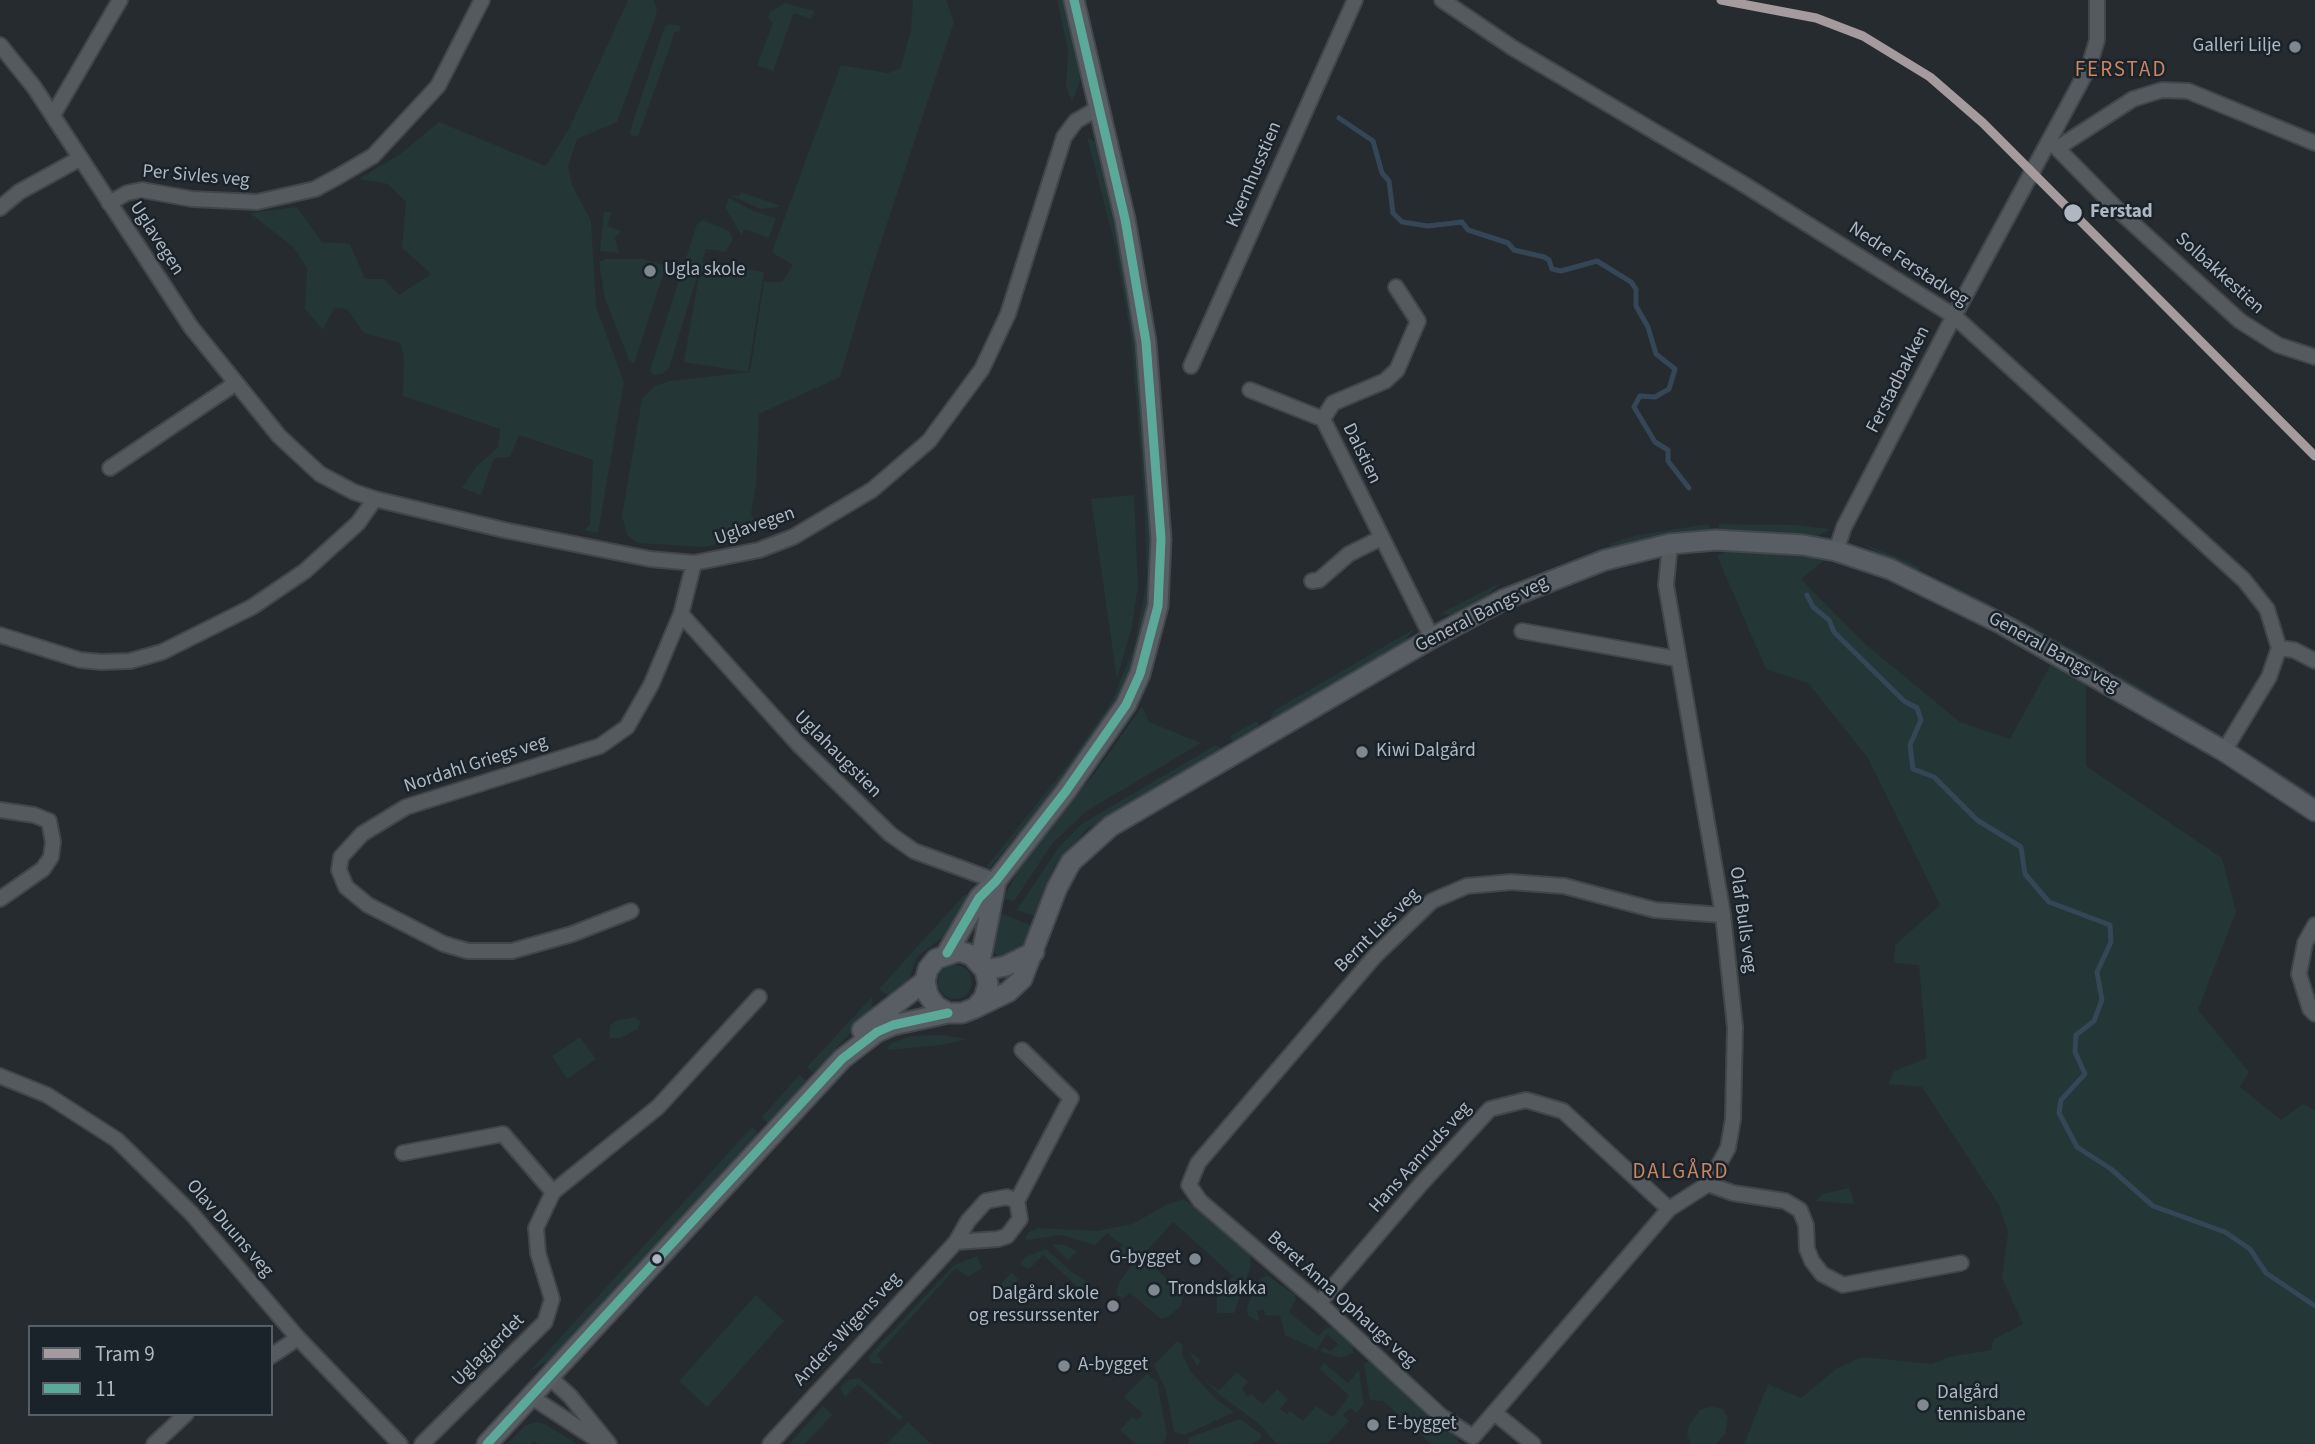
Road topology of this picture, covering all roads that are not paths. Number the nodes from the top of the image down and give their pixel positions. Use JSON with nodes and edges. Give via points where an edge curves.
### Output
{"nodes":[{"id":1,"x":120,"y":0,"type":"edge"},
{"id":2,"x":482,"y":0,"type":"edge"},
{"id":3,"x":1074,"y":0,"type":"edge"},
{"id":4,"x":1355,"y":0,"type":"edge"},
{"id":5,"x":1443,"y":0,"type":"edge"},
{"id":6,"x":2097,"y":0,"type":"edge"},
{"id":7,"x":0,"y":45,"type":"edge"},
{"id":8,"x":1097,"y":109,"type":"junction"},
{"id":9,"x":53,"y":115,"type":"junction"},
{"id":10,"x":2315,"y":143,"type":"edge"},
{"id":11,"x":2054,"y":144,"type":"junction"},
{"id":12,"x":79,"y":159,"type":"junction"},
{"id":13,"x":109,"y":202,"type":"junction"},
{"id":14,"x":0,"y":208,"type":"edge"},
{"id":15,"x":1396,"y":287,"type":"dead end"},
{"id":16,"x":1954,"y":316,"type":"junction"},
{"id":17,"x":2315,"y":357,"type":"edge"},
{"id":18,"x":1191,"y":366,"type":"dead end"},
{"id":19,"x":236,"y":383,"type":"junction"},
{"id":20,"x":1250,"y":390,"type":"dead end"},
{"id":21,"x":1323,"y":419,"type":"junction"},
{"id":22,"x":110,"y":468,"type":"dead end"},
{"id":23,"x":375,"y":499,"type":"junction"},
{"id":24,"x":1381,"y":538,"type":"junction"},
{"id":25,"x":1670,"y":544,"type":"junction"},
{"id":26,"x":1836,"y":551,"type":"junction"},
{"id":27,"x":694,"y":563,"type":"junction"},
{"id":28,"x":1312,"y":581,"type":"dead end"},
{"id":29,"x":681,"y":614,"type":"junction"},
{"id":30,"x":1522,"y":631,"type":"dead end"},
{"id":31,"x":0,"y":635,"type":"edge"},
{"id":32,"x":1432,"y":638,"type":"junction"},
{"id":33,"x":2279,"y":648,"type":"junction"},
{"id":34,"x":1678,"y":659,"type":"junction"},
{"id":35,"x":2315,"y":661,"type":"edge"},
{"id":36,"x":2224,"y":751,"type":"junction"},
{"id":37,"x":0,"y":810,"type":"edge"},
{"id":38,"x":2315,"y":811,"type":"edge"},
{"id":39,"x":996,"y":881,"type":"junction"},
{"id":40,"x":0,"y":899,"type":"edge"},
{"id":41,"x":631,"y":911,"type":"dead end"},
{"id":42,"x":1723,"y":915,"type":"junction"},
{"id":43,"x":2315,"y":925,"type":"edge"},
{"id":44,"x":1034,"y":952,"type":"junction"},
{"id":45,"x":947,"y":953,"type":"junction"},
{"id":46,"x":983,"y":966,"type":"junction"},
{"id":47,"x":925,"y":981,"type":"junction"},
{"id":48,"x":759,"y":997,"type":"dead end"},
{"id":49,"x":975,"y":1008,"type":"junction"},
{"id":50,"x":948,"y":1013,"type":"junction"},
{"id":51,"x":2315,"y":1014,"type":"edge"},
{"id":52,"x":1022,"y":1050,"type":"dead end"},
{"id":53,"x":842,"y":1059,"type":"junction"},
{"id":54,"x":0,"y":1076,"type":"edge"},
{"id":55,"x":403,"y":1153,"type":"dead end"},
{"id":56,"x":1708,"y":1184,"type":"junction"},
{"id":57,"x":1189,"y":1185,"type":"joint"},
{"id":58,"x":553,"y":1192,"type":"junction"},
{"id":59,"x":1017,"y":1201,"type":"junction"},
{"id":60,"x":1669,"y":1209,"type":"junction"},
{"id":61,"x":956,"y":1242,"type":"junction"},
{"id":62,"x":1961,"y":1264,"type":"dead end"},
{"id":63,"x":1319,"y":1303,"type":"junction"},
{"id":64,"x":299,"y":1338,"type":"junction"},
{"id":65,"x":273,"y":1355,"type":"edge"},
{"id":66,"x":548,"y":1376,"type":"junction"},
{"id":67,"x":530,"y":1396,"type":"junction"},
{"id":68,"x":1496,"y":1414,"type":"junction"},
{"id":69,"x":184,"y":1416,"type":"edge"},
{"id":70,"x":1473,"y":1437,"type":"joint"},
{"id":71,"x":154,"y":1444,"type":"edge"},
{"id":72,"x":400,"y":1444,"type":"edge"},
{"id":73,"x":422,"y":1444,"type":"edge"},
{"id":74,"x":487,"y":1444,"type":"edge"},
{"id":75,"x":607,"y":1444,"type":"edge"},
{"id":76,"x":770,"y":1444,"type":"edge"},
{"id":77,"x":1533,"y":1444,"type":"edge"}],
"edges":[{"from":1,"to":9,"type":"street"},
{"from":2,"to":13,"type":"street","name":"Per Sivles veg","via":[[438,86],[373,156],[315,189],[257,202],[192,199],[142,190]]},
{"from":3,"to":8,"type":"street"},
{"from":4,"to":18,"type":"street","name":"Kvernhusstien"},
{"from":5,"to":16,"type":"street","name":"Nedre Ferstadveg","via":[[1513,48],[1751,188]]},
{"from":6,"to":11,"type":"street","name":"Ferstadbakken","via":[[2097,40],[2089,67]]},
{"from":7,"to":9,"type":"street","name":"Uglavegen"},
{"from":8,"to":27,"type":"street","name":"Uglavegen","via":[[1076,121],[1064,137],[1008,314],[982,369],[929,440],[872,490],[793,537],[759,550]]},
{"from":8,"to":39,"type":"street","via":[[1125,219],[1146,342],[1161,539],[1158,606],[1140,674],[1126,705]]},
{"from":9,"to":12,"type":"street","name":"Uglavegen"},
{"from":10,"to":11,"type":"street","via":[[2188,91],[2162,89],[2133,99]]},
{"from":11,"to":16,"type":"street","name":"Ferstadbakken"},
{"from":11,"to":17,"type":"street","name":"Solbakkestien","via":[[2247,326],[2278,345]]},
{"from":12,"to":13,"type":"street","name":"Uglavegen"},
{"from":12,"to":14,"type":"street","via":[[19,192]]},
{"from":13,"to":19,"type":"street","name":"Uglavegen","via":[[191,327]]},
{"from":15,"to":21,"type":"street","via":[[1418,321],[1397,370],[1385,381],[1333,403]]},
{"from":16,"to":26,"type":"street","name":"Ferstadbakken","via":[[1844,527]]},
{"from":16,"to":33,"type":"street","name":"Nedre Ferstadveg","via":[[2244,580],[2267,609]]},
{"from":19,"to":22,"type":"street"},
{"from":19,"to":23,"type":"street","name":"Uglavegen","via":[[279,436],[320,474]]},
{"from":20,"to":21,"type":"street","name":"Dalstien"},
{"from":21,"to":24,"type":"street","name":"Dalstien"},
{"from":23,"to":27,"type":"street","name":"Uglavegen","via":[[504,530],[650,559]]},
{"from":23,"to":31,"type":"street","via":[[358,523],[285,586],[162,652],[130,661],[90,661]]},
{"from":24,"to":28,"type":"street"},
{"from":24,"to":32,"type":"street","name":"Dalstien"},
{"from":25,"to":26,"type":"street","name":"General Bangs veg","via":[[1760,540]]},
{"from":25,"to":32,"type":"street","name":"General Bangs veg","via":[[1567,573]]},
{"from":25,"to":34,"type":"street","name":"Olaf Bulls veg","via":[[1666,585]]},
{"from":26,"to":36,"type":"street","name":"General Bangs veg","via":[[1890,569],[1994,619]]},
{"from":27,"to":29,"type":"street","name":"Nordahl Griegs veg"},
{"from":29,"to":39,"type":"street","name":"Uglahaugstien","via":[[798,744],[890,834],[914,851]]},
{"from":29,"to":41,"type":"street","name":"Nordahl Griegs veg","via":[[651,685],[626,727],[600,746],[406,807],[362,834],[341,857],[339,870],[346,887],[368,905],[444,944],[468,950],[512,951]]},
{"from":30,"to":34,"type":"street"},
{"from":32,"to":44,"type":"street","name":"General Bangs veg","via":[[1091,841],[1071,862],[1057,888]]},
{"from":33,"to":35,"type":"street"},
{"from":33,"to":36,"type":"street","via":[[2269,677]]},
{"from":34,"to":42,"type":"street","name":"Olaf Bulls veg"},
{"from":36,"to":38,"type":"street","name":"General Bangs veg"},
{"from":37,"to":40,"type":"street","via":[[49,821],[53,842],[43,869]]},
{"from":39,"to":45,"type":"street","via":[[979,898]]},
{"from":39,"to":46,"type":"street"},
{"from":42,"to":56,"type":"street","name":"Olaf Bulls veg","via":[[1735,1027],[1733,1119],[1728,1148]]},
{"from":42,"to":57,"type":"street","name":"Bernt Lies veg","via":[[1656,910],[1564,886],[1511,882],[1467,886],[1432,901],[1375,956],[1198,1163]]},
{"from":43,"to":51,"type":"street","via":[[2305,943],[2299,974]]},
{"from":44,"to":46,"type":"street","via":[[1006,966]]},
{"from":44,"to":49,"type":"street","name":"General Bangs veg","via":[[1022,979],[1008,992]]},
{"from":45,"to":46,"type":"street","via":[[971,955]]},
{"from":45,"to":47,"type":"street","via":[[928,969]]},
{"from":46,"to":49,"type":"street","via":[[986,991]]},
{"from":47,"to":50,"type":"street","via":[[928,995]]},
{"from":47,"to":53,"type":"street","via":[[861,1031]]},
{"from":48,"to":58,"type":"street","name":"Uglagjerdet","via":[[657,1107]]},
{"from":49,"to":50,"type":"street"},
{"from":50,"to":53,"type":"street","via":[[893,1025]]},
{"from":52,"to":59,"type":"street","via":[[1071,1098]]},
{"from":53,"to":66,"type":"street"},
{"from":54,"to":64,"type":"street","name":"Olav Duuns veg","via":[[47,1096],[117,1140],[192,1214]]},
{"from":55,"to":58,"type":"street","via":[[503,1134]]},
{"from":56,"to":60,"type":"street","name":"Olaf Bulls veg"},
{"from":56,"to":62,"type":"street","via":[[1785,1201],[1800,1210],[1812,1261],[1822,1274],[1843,1285]]},
{"from":57,"to":63,"type":"street","name":"Beret Anna Ophaugs veg","via":[[1200,1201]]},
{"from":58,"to":73,"type":"street","name":"Uglagjerdet","via":[[537,1228],[538,1253],[552,1299],[545,1322]]},
{"from":59,"to":61,"type":"street","name":"Anders Wigens veg","via":[[1007,1197],[986,1201]]},
{"from":59,"to":61,"type":"street","via":[[1020,1219],[1007,1236]]},
{"from":60,"to":63,"type":"street","name":"Hans Aanruds veg","via":[[1563,1111],[1526,1100],[1490,1109]]},
{"from":60,"to":68,"type":"street","name":"Olaf Bulls veg"},
{"from":61,"to":76,"type":"street","name":"Anders Wigens veg"},
{"from":63,"to":70,"type":"street","name":"Beret Anna Ophaugs veg","via":[[1441,1416]]},
{"from":64,"to":65,"type":"street"},
{"from":64,"to":72,"type":"street","name":"Olav Duuns veg"},
{"from":66,"to":67,"type":"street"},
{"from":66,"to":75,"type":"street","via":[[570,1396]]},
{"from":67,"to":74,"type":"street"},
{"from":67,"to":75,"type":"street"},
{"from":68,"to":70,"type":"street","name":"Olaf Bulls veg"},
{"from":68,"to":77,"type":"street"},
{"from":69,"to":71,"type":"street"}]}
